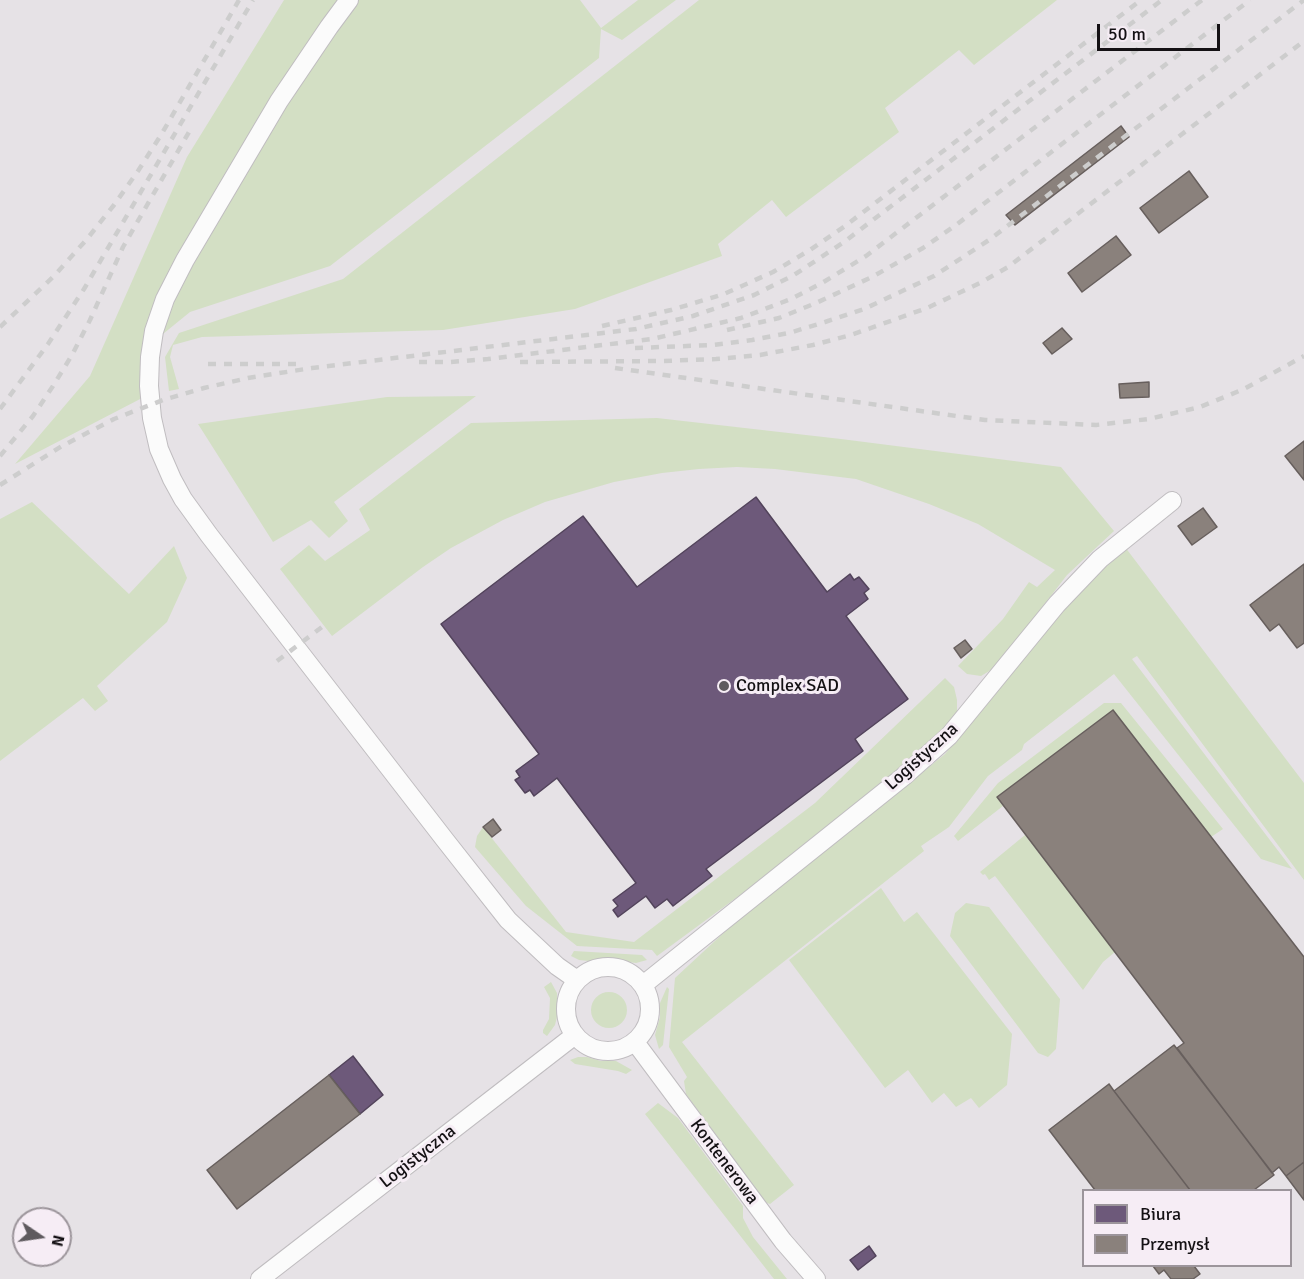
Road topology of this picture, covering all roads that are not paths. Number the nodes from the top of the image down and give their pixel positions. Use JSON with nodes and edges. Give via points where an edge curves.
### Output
{"nodes":[{"id":1,"x":349,"y":0,"type":"edge"},
{"id":2,"x":1172,"y":501,"type":"dead end"},
{"id":3,"x":577,"y":980,"type":"junction"},
{"id":4,"x":643,"y":985,"type":"junction"},
{"id":5,"x":575,"y":1035,"type":"junction"},
{"id":6,"x":635,"y":1042,"type":"junction"},
{"id":7,"x":260,"y":1279,"type":"edge"},
{"id":8,"x":816,"y":1279,"type":"edge"}],
"edges":[{"from":1,"to":3,"type":"street","via":[[279,101],[165,299],[150,357],[152,418],[159,449],[183,498],[209,535],[445,840],[508,920]]},
{"from":2,"to":4,"type":"street","name":"Logistyczna","via":[[1100,559],[1057,604],[949,736]]},
{"from":3,"to":4,"type":"street","via":[[607,967],[628,972]]},
{"from":3,"to":5,"type":"street","via":[[566,1010]]},
{"from":4,"to":6,"type":"street","via":[[651,1007],[646,1029]]},
{"from":5,"to":6,"type":"street","via":[[599,1050],[621,1049]]},
{"from":5,"to":7,"type":"street","name":"Logistyczna"},
{"from":6,"to":8,"type":"street","name":"Kontenerowa","via":[[783,1241]]}]}
